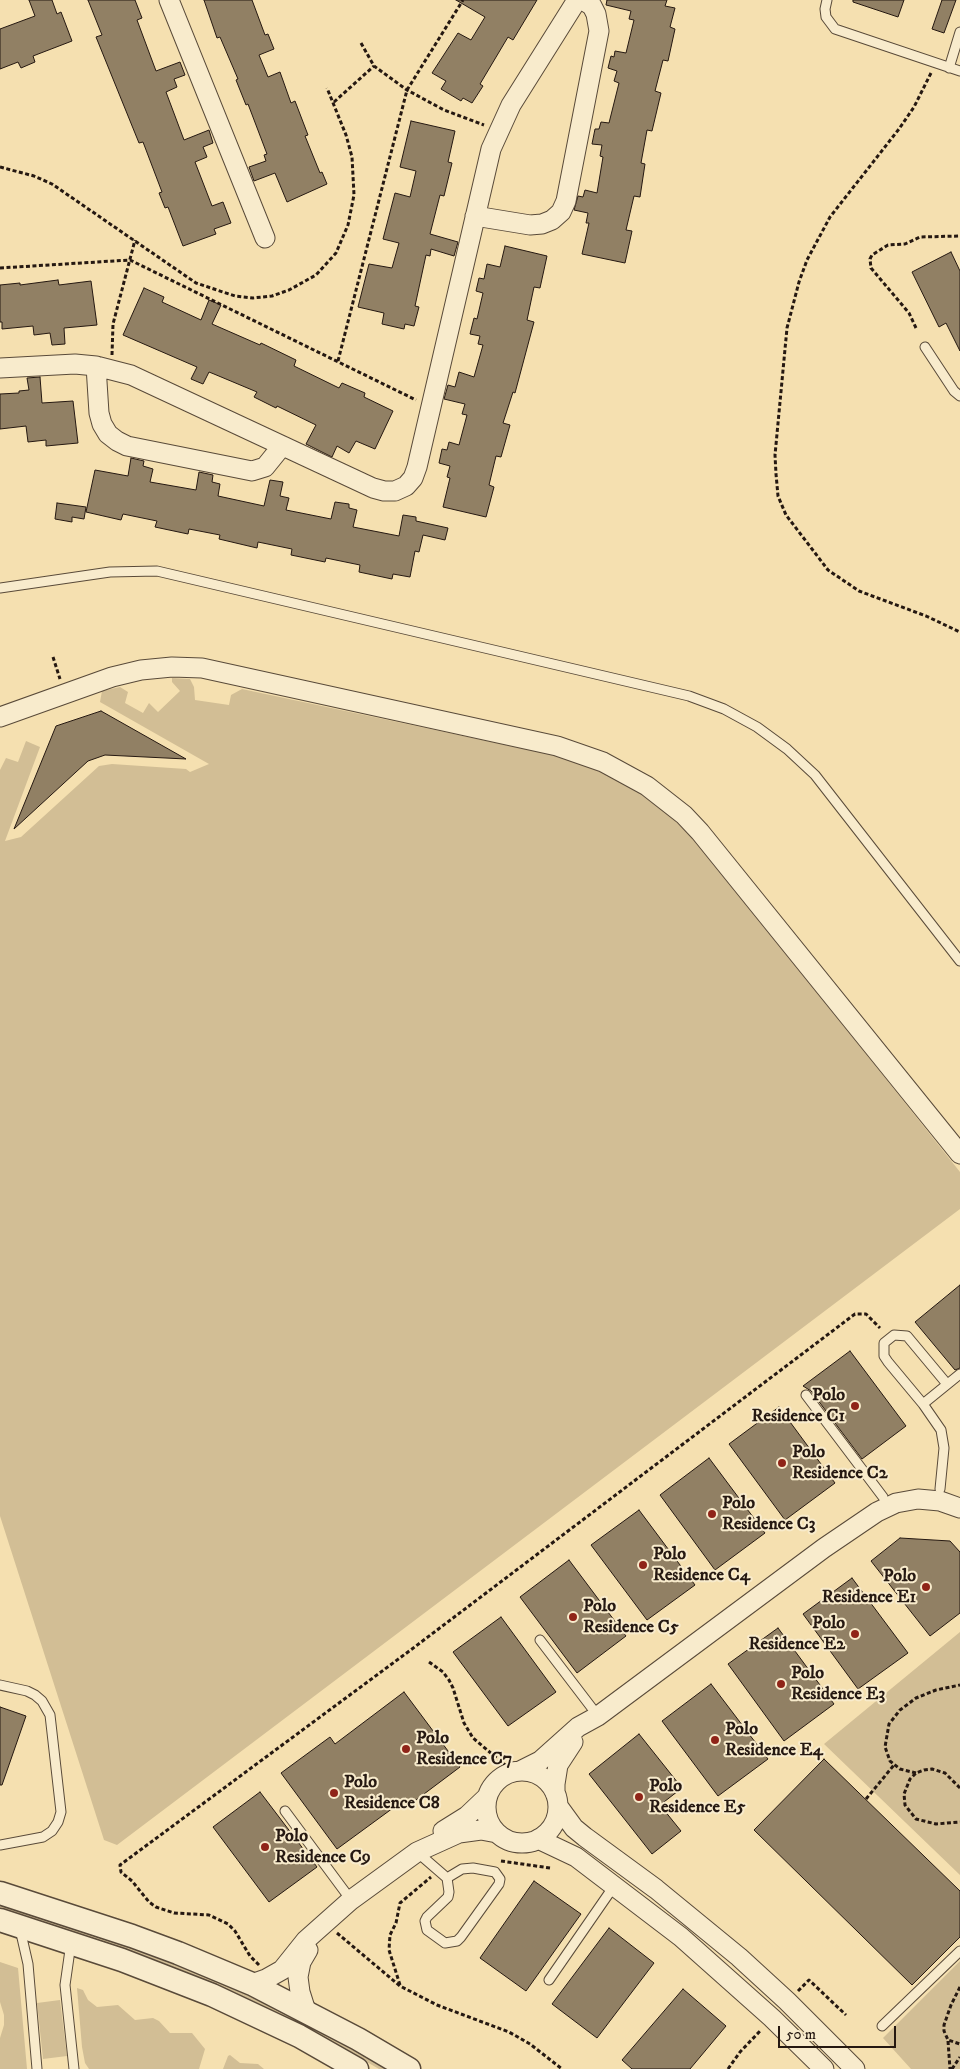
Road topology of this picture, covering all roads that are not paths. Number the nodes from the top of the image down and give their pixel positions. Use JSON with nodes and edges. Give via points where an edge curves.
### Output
{"nodes":[{"id":1,"x":169,"y":0,"type":"edge"},
{"id":2,"x":577,"y":0,"type":"edge"},
{"id":3,"x":583,"y":0,"type":"edge"},
{"id":4,"x":827,"y":0,"type":"edge"},
{"id":5,"x":960,"y":32,"type":"edge"},
{"id":6,"x":949,"y":68,"type":"junction"},
{"id":7,"x":960,"y":71,"type":"edge"},
{"id":8,"x":475,"y":216,"type":"junction"},
{"id":9,"x":264,"y":238,"type":"dead end"},
{"id":10,"x":925,"y":346,"type":"dead end"},
{"id":11,"x":0,"y":368,"type":"edge"},
{"id":12,"x":104,"y":368,"type":"junction"},
{"id":13,"x":960,"y":396,"type":"edge"},
{"id":14,"x":282,"y":446,"type":"junction"},
{"id":15,"x":0,"y":588,"type":"edge"},
{"id":16,"x":0,"y":718,"type":"edge"},
{"id":17,"x":960,"y":961,"type":"edge"},
{"id":18,"x":960,"y":1154,"type":"edge"},
{"id":19,"x":960,"y":1374,"type":"edge"},
{"id":20,"x":947,"y":1384,"type":"junction"},
{"id":21,"x":806,"y":1395,"type":"dead end"},
{"id":22,"x":923,"y":1404,"type":"junction"},
{"id":23,"x":940,"y":1488,"type":"junction"},
{"id":24,"x":960,"y":1496,"type":"edge"},
{"id":25,"x":883,"y":1497,"type":"junction"},
{"id":26,"x":960,"y":1508,"type":"edge"},
{"id":27,"x":824,"y":1548,"type":"junction"},
{"id":28,"x":540,"y":1640,"type":"dead end"},
{"id":29,"x":0,"y":1685,"type":"edge"},
{"id":30,"x":598,"y":1716,"type":"junction"},
{"id":31,"x":517,"y":1771,"type":"junction"},
{"id":32,"x":487,"y":1797,"type":"junction"},
{"id":33,"x":556,"y":1800,"type":"junction"},
{"id":34,"x":285,"y":1811,"type":"dead end"},
{"id":35,"x":497,"y":1833,"type":"junction"},
{"id":36,"x":538,"y":1839,"type":"junction"},
{"id":37,"x":0,"y":1845,"type":"edge"},
{"id":38,"x":417,"y":1852,"type":"junction"},
{"id":39,"x":447,"y":1878,"type":"junction"},
{"id":40,"x":614,"y":1886,"type":"junction"},
{"id":41,"x":0,"y":1893,"type":"edge"},
{"id":42,"x":351,"y":1900,"type":"junction"},
{"id":43,"x":10,"y":1923,"type":"edge"},
{"id":44,"x":321,"y":1927,"type":"junction"},
{"id":45,"x":71,"y":1943,"type":"junction"},
{"id":46,"x":960,"y":1952,"type":"edge"},
{"id":47,"x":549,"y":1980,"type":"dead end"},
{"id":48,"x":252,"y":1984,"type":"junction"},
{"id":49,"x":306,"y":2011,"type":"junction"},
{"id":50,"x":882,"y":2026,"type":"dead end"},
{"id":51,"x":37,"y":2069,"type":"edge"},
{"id":52,"x":74,"y":2069,"type":"edge"},
{"id":53,"x":357,"y":2069,"type":"edge"},
{"id":54,"x":409,"y":2069,"type":"edge"},
{"id":55,"x":824,"y":2069,"type":"edge"},
{"id":56,"x":855,"y":2069,"type":"edge"}],
"edges":[{"from":1,"to":9,"type":"street"},
{"from":2,"to":8,"type":"street","via":[[498,131]]},
{"from":3,"to":8,"type":"street","via":[[592,6],[599,30],[566,201],[561,212],[552,220],[530,225]]},
{"from":4,"to":6,"type":"lane","via":[[826,17],[835,29]]},
{"from":5,"to":6,"type":"lane"},
{"from":6,"to":7,"type":"lane"},
{"from":8,"to":14,"type":"street","via":[[413,478],[406,486],[384,492]]},
{"from":10,"to":13,"type":"lane"},
{"from":11,"to":12,"type":"street","via":[[54,364]]},
{"from":12,"to":14,"type":"street","via":[[149,381]]},
{"from":12,"to":14,"type":"street","via":[[99,414],[108,434],[127,446],[252,471],[265,467]]},
{"from":15,"to":17,"type":"lane","via":[[110,572],[157,571],[689,696],[724,709],[765,732],[815,775]]},
{"from":16,"to":18,"type":"street","via":[[141,670],[202,668],[557,746],[626,773],[666,800],[700,832]]},
{"from":19,"to":20,"type":"lane"},
{"from":20,"to":22,"type":"lane"},
{"from":20,"to":22,"type":"lane","via":[[907,1336],[888,1338],[884,1356]]},
{"from":21,"to":25,"type":"lane"},
{"from":22,"to":23,"type":"lane","via":[[943,1439]]},
{"from":23,"to":24,"type":"street"},
{"from":23,"to":25,"type":"street","via":[[905,1488]]},
{"from":25,"to":27,"type":"street"},
{"from":26,"to":27,"type":"street","via":[[929,1499],[896,1503]]},
{"from":27,"to":30,"type":"street"},
{"from":28,"to":30,"type":"lane"},
{"from":29,"to":37,"type":"lane","via":[[35,1695],[50,1715],[61,1812],[52,1831],[43,1838]]},
{"from":30,"to":31,"type":"street","via":[[578,1727],[540,1761]]},
{"from":30,"to":33,"type":"street","via":[[561,1758],[556,1774]]},
{"from":31,"to":32,"type":"street","via":[[500,1778]]},
{"from":31,"to":33,"type":"street","via":[[541,1777]]},
{"from":32,"to":35,"type":"street","via":[[488,1820]]},
{"from":32,"to":38,"type":"street","via":[[466,1816],[426,1841]]},
{"from":33,"to":36,"type":"street","via":[[557,1814],[550,1828]]},
{"from":33,"to":56,"type":"street","via":[[574,1828],[739,1957]]},
{"from":34,"to":42,"type":"lane"},
{"from":35,"to":36,"type":"street","via":[[521,1843]]},
{"from":35,"to":38,"type":"street","via":[[466,1831]]},
{"from":36,"to":40,"type":"street","via":[[569,1852]]},
{"from":38,"to":39,"type":"lane"},
{"from":38,"to":42,"type":"street"},
{"from":39,"to":39,"type":"lane","via":[[462,1869],[473,1868],[495,1872],[500,1879],[461,1937],[451,1943],[440,1940],[426,1926],[427,1917],[448,1897]]},
{"from":40,"to":47,"type":"lane"},
{"from":40,"to":55,"type":"street","via":[[727,1977]]},
{"from":41,"to":48,"type":"street","via":[[141,1939]]},
{"from":42,"to":44,"type":"street"},
{"from":43,"to":45,"type":"street"},
{"from":43,"to":51,"type":"lane","via":[[28,1964]]},
{"from":44,"to":48,"type":"street","via":[[306,1940],[288,1964],[273,1976]]},
{"from":44,"to":49,"type":"street","via":[[299,1970],[298,1985]]},
{"from":45,"to":52,"type":"lane","via":[[65,1985]]},
{"from":45,"to":53,"type":"street","via":[[212,1995],[299,2036]]},
{"from":46,"to":50,"type":"lane"},
{"from":48,"to":49,"type":"street"},
{"from":49,"to":54,"type":"street"}]}
